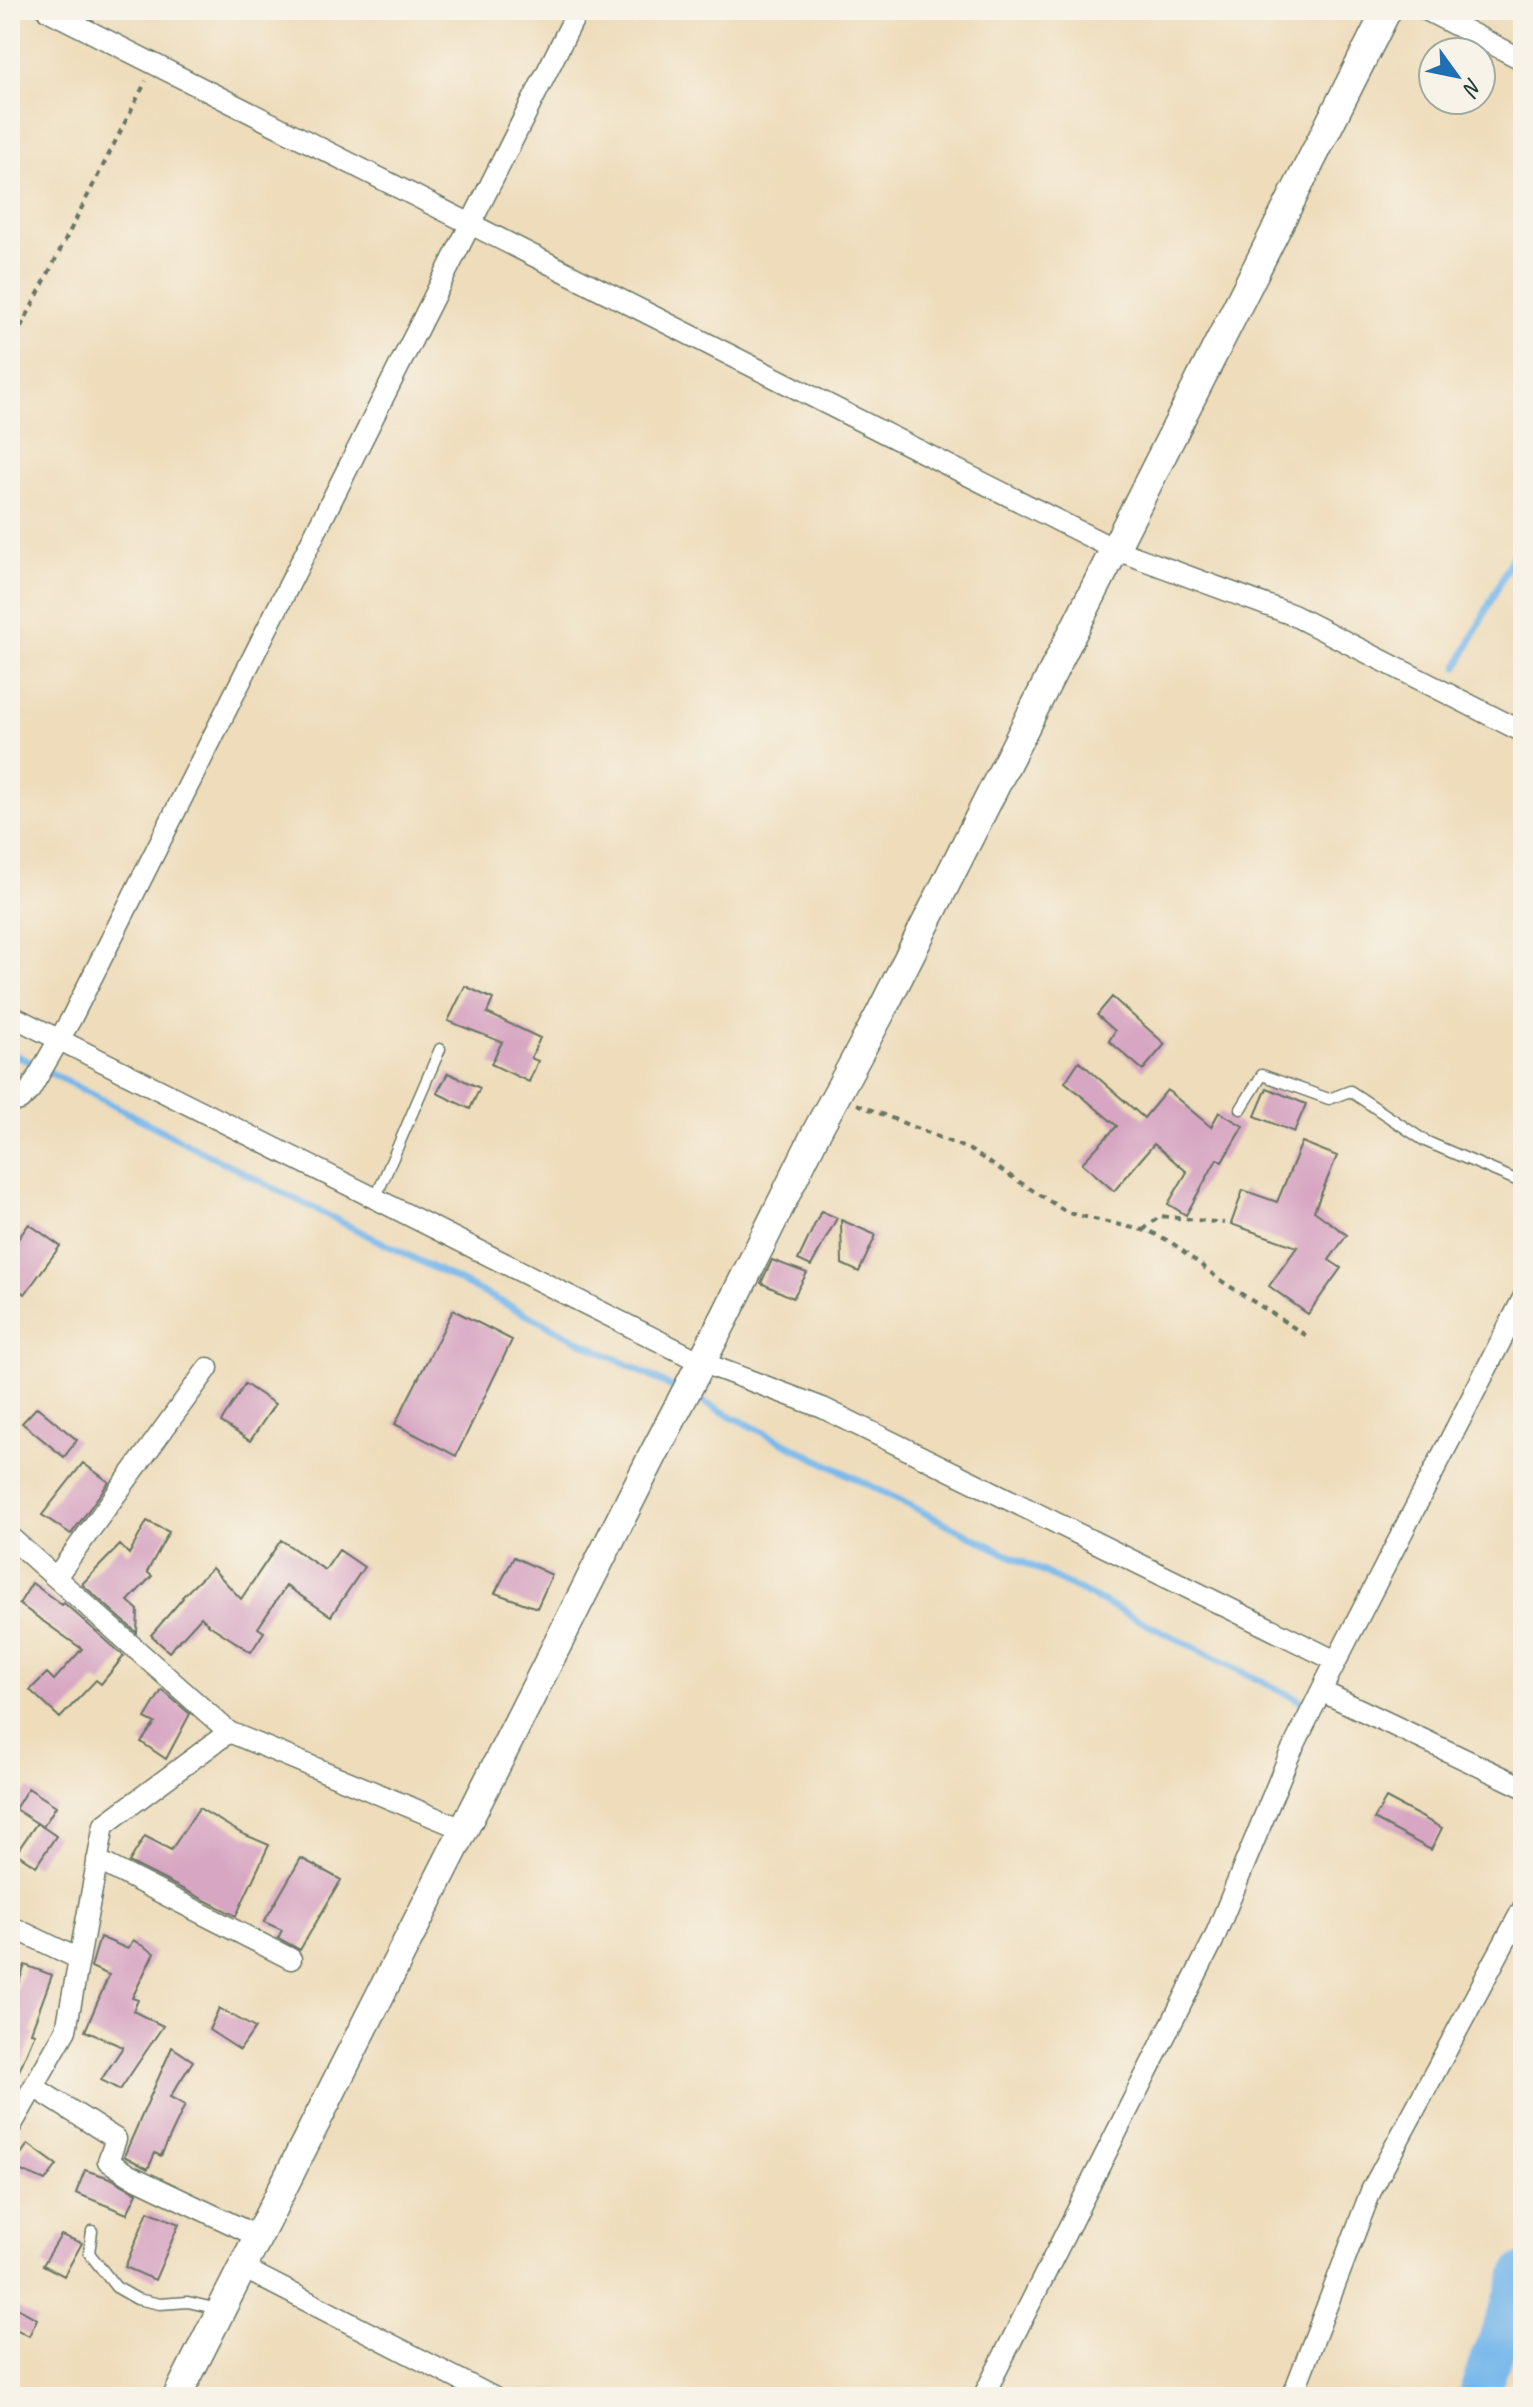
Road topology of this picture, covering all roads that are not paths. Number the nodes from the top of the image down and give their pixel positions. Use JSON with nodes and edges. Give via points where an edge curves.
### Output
{"nodes":[{"id":1,"x":47,"y":10,"type":"edge"},
{"id":2,"x":578,"y":10,"type":"edge"},
{"id":3,"x":1387,"y":10,"type":"edge"},
{"id":4,"x":1426,"y":10,"type":"edge"},
{"id":5,"x":1523,"y":60,"type":"edge"},
{"id":6,"x":472,"y":225,"type":"junction"},
{"id":7,"x":1114,"y":549,"type":"junction"},
{"id":8,"x":1523,"y":732,"type":"edge"},
{"id":9,"x":10,"y":1015,"type":"edge"},
{"id":10,"x":56,"y":1044,"type":"junction"},
{"id":11,"x":440,"y":1049,"type":"dead end"},
{"id":12,"x":10,"y":1103,"type":"edge"},
{"id":13,"x":1241,"y":1109,"type":"dead end"},
{"id":14,"x":1523,"y":1183,"type":"edge"},
{"id":15,"x":375,"y":1199,"type":"junction"},
{"id":16,"x":1523,"y":1298,"type":"edge"},
{"id":17,"x":208,"y":1368,"type":"dead end"},
{"id":18,"x":697,"y":1369,"type":"junction"},
{"id":19,"x":10,"y":1537,"type":"edge"},
{"id":20,"x":56,"y":1577,"type":"junction"},
{"id":21,"x":1329,"y":1676,"type":"junction"},
{"id":22,"x":229,"y":1732,"type":"junction"},
{"id":23,"x":1523,"y":1787,"type":"edge"},
{"id":24,"x":465,"y":1830,"type":"junction"},
{"id":25,"x":97,"y":1860,"type":"junction"},
{"id":26,"x":1523,"y":1908,"type":"edge"},
{"id":27,"x":10,"y":1926,"type":"edge"},
{"id":28,"x":79,"y":1959,"type":"junction"},
{"id":29,"x":291,"y":1959,"type":"dead end"},
{"id":30,"x":34,"y":2087,"type":"junction"},
{"id":31,"x":10,"y":2128,"type":"edge"},
{"id":32,"x":92,"y":2231,"type":"dead end"},
{"id":33,"x":259,"y":2237,"type":"junction"},
{"id":34,"x":243,"y":2268,"type":"junction"},
{"id":35,"x":220,"y":2310,"type":"junction"},
{"id":36,"x":177,"y":2397,"type":"edge"},
{"id":37,"x":493,"y":2397,"type":"edge"},
{"id":38,"x":983,"y":2397,"type":"edge"},
{"id":39,"x":1292,"y":2397,"type":"edge"}],
"edges":[{"from":1,"to":6,"type":"street"},
{"from":2,"to":6,"type":"street"},
{"from":3,"to":7,"type":"street"},
{"from":4,"to":5,"type":"street"},
{"from":6,"to":7,"type":"street"},
{"from":6,"to":10,"type":"street"},
{"from":7,"to":8,"type":"street","via":[[1293,615]]},
{"from":7,"to":18,"type":"street"},
{"from":9,"to":10,"type":"street"},
{"from":10,"to":12,"type":"street","via":[[30,1090]]},
{"from":10,"to":15,"type":"street"},
{"from":11,"to":15,"type":"lane"},
{"from":13,"to":14,"type":"lane","via":[[1262,1075],[1329,1099],[1350,1091],[1425,1141]]},
{"from":15,"to":18,"type":"street"},
{"from":16,"to":21,"type":"street"},
{"from":17,"to":20,"type":"street"},
{"from":18,"to":21,"type":"street","via":[[823,1408]]},
{"from":18,"to":24,"type":"street"},
{"from":19,"to":20,"type":"street"},
{"from":20,"to":22,"type":"street"},
{"from":21,"to":23,"type":"street"},
{"from":21,"to":38,"type":"street","via":[[1293,1748],[1213,1941]]},
{"from":22,"to":24,"type":"street"},
{"from":22,"to":25,"type":"street","via":[[104,1825]]},
{"from":24,"to":33,"type":"street"},
{"from":25,"to":28,"type":"street"},
{"from":25,"to":29,"type":"street"},
{"from":26,"to":39,"type":"street","via":[[1371,2191]]},
{"from":27,"to":28,"type":"street"},
{"from":28,"to":30,"type":"street","via":[[66,2030]]},
{"from":30,"to":31,"type":"street"},
{"from":30,"to":33,"type":"street","via":[[116,2139],[108,2161],[118,2168]]},
{"from":32,"to":35,"type":"lane","via":[[89,2253],[116,2287],[137,2299]]},
{"from":33,"to":34,"type":"street"},
{"from":34,"to":35,"type":"street"},
{"from":34,"to":37,"type":"street"},
{"from":35,"to":36,"type":"street"}]}
